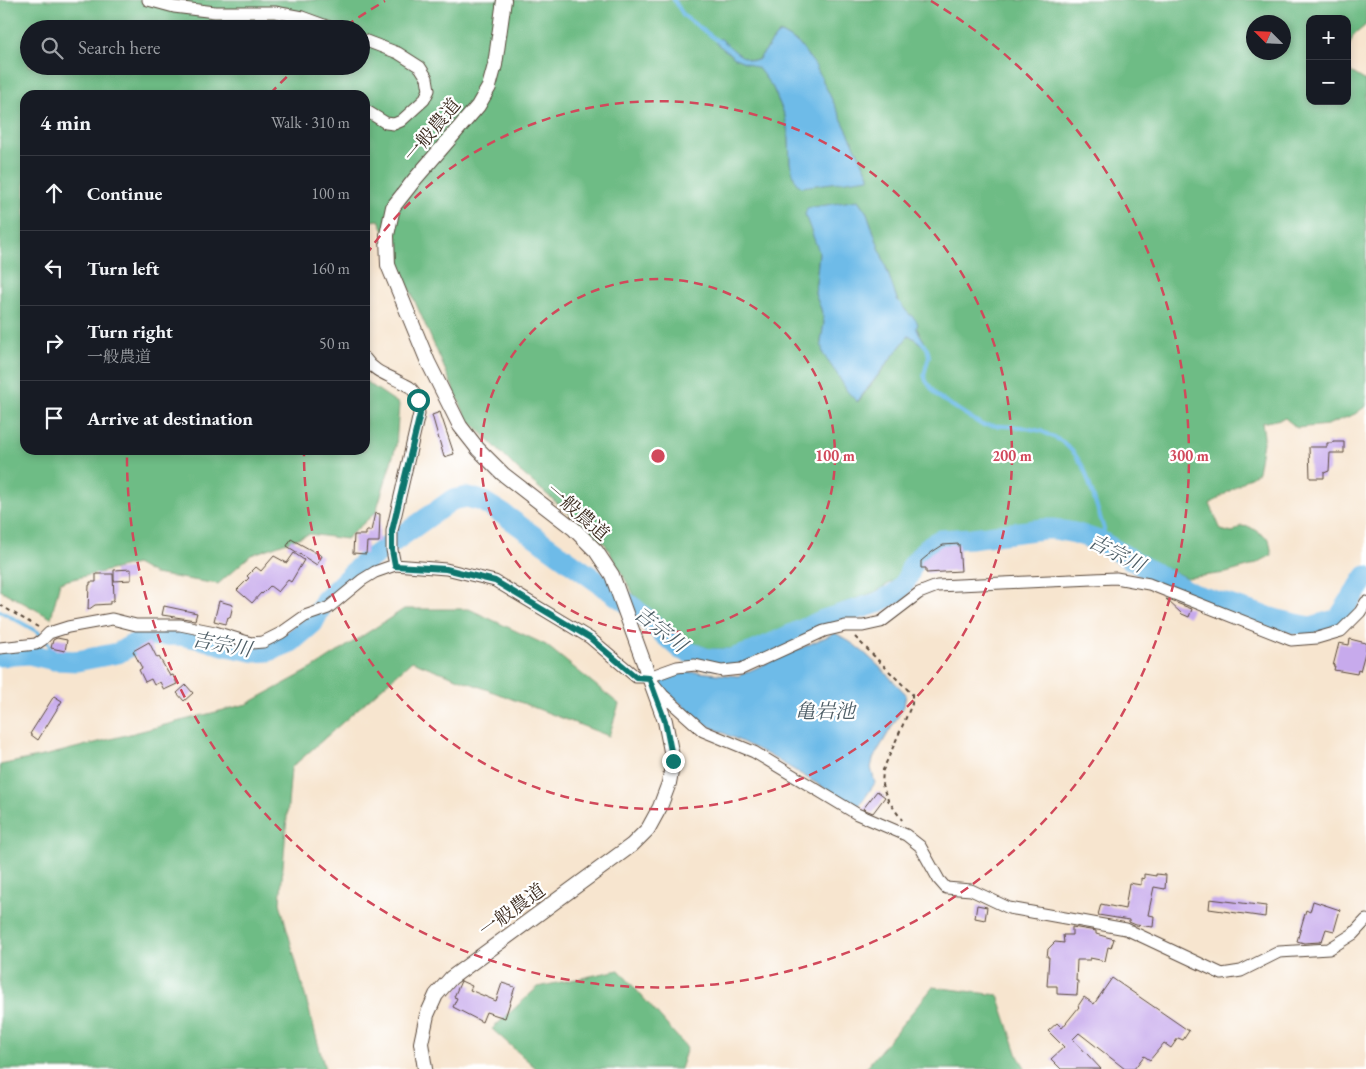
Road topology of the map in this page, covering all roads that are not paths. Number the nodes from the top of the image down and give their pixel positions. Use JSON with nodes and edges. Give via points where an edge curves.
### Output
{"nodes":[{"id":1,"x":148,"y":0,"type":"edge"},
{"id":2,"x":504,"y":0,"type":"edge"},
{"id":3,"x":310,"y":20,"type":"edge"},
{"id":4,"x":370,"y":42,"type":"edge"},
{"id":5,"x":370,"y":113,"type":"edge"},
{"id":6,"x":370,"y":365,"type":"edge"},
{"id":7,"x":395,"y":566,"type":"junction"},
{"id":8,"x":1366,"y":602,"type":"edge"},
{"id":9,"x":0,"y":648,"type":"edge"},
{"id":10,"x":649,"y":678,"type":"junction"},
{"id":11,"x":1366,"y":920,"type":"edge"},
{"id":12,"x":425,"y":1069,"type":"edge"}],
"edges":[{"from":1,"to":3,"type":"street","via":[[174,8],[275,12]]},
{"from":2,"to":10,"type":"street","name":"一般農道","via":[[490,87],[478,106],[393,207],[387,235],[388,265],[428,362],[460,426],[502,474],[574,529],[596,551],[612,575]]},
{"from":4,"to":5,"type":"street","via":[[398,53],[420,67],[427,78],[429,90],[424,100],[394,124]]},
{"from":6,"to":7,"type":"street","via":[[411,388],[418,400],[420,414],[392,531]]},
{"from":7,"to":9,"type":"street","via":[[375,572],[328,608],[306,616],[263,642],[251,643],[180,625],[136,625],[112,619],[68,627],[36,644]]},
{"from":7,"to":10,"type":"street","via":[[446,569],[495,581],[590,638],[636,677]]},
{"from":8,"to":10,"type":"street","via":[[1341,631],[1317,638],[1291,640],[1149,584],[1116,578],[938,586],[919,593],[881,622],[824,631],[741,669],[722,671],[695,665],[677,667]]},
{"from":10,"to":11,"type":"street","via":[[663,695],[703,730],[754,752],[857,814],[906,835],[920,846],[946,888],[971,890],[1009,908],[1126,929],[1222,974],[1241,970],[1279,952],[1329,950],[1353,934]]},
{"from":10,"to":12,"type":"street","name":"一般農道","via":[[665,721],[673,761],[669,783],[648,829],[632,845],[451,978],[436,995],[427,1015],[421,1043]]}]}
